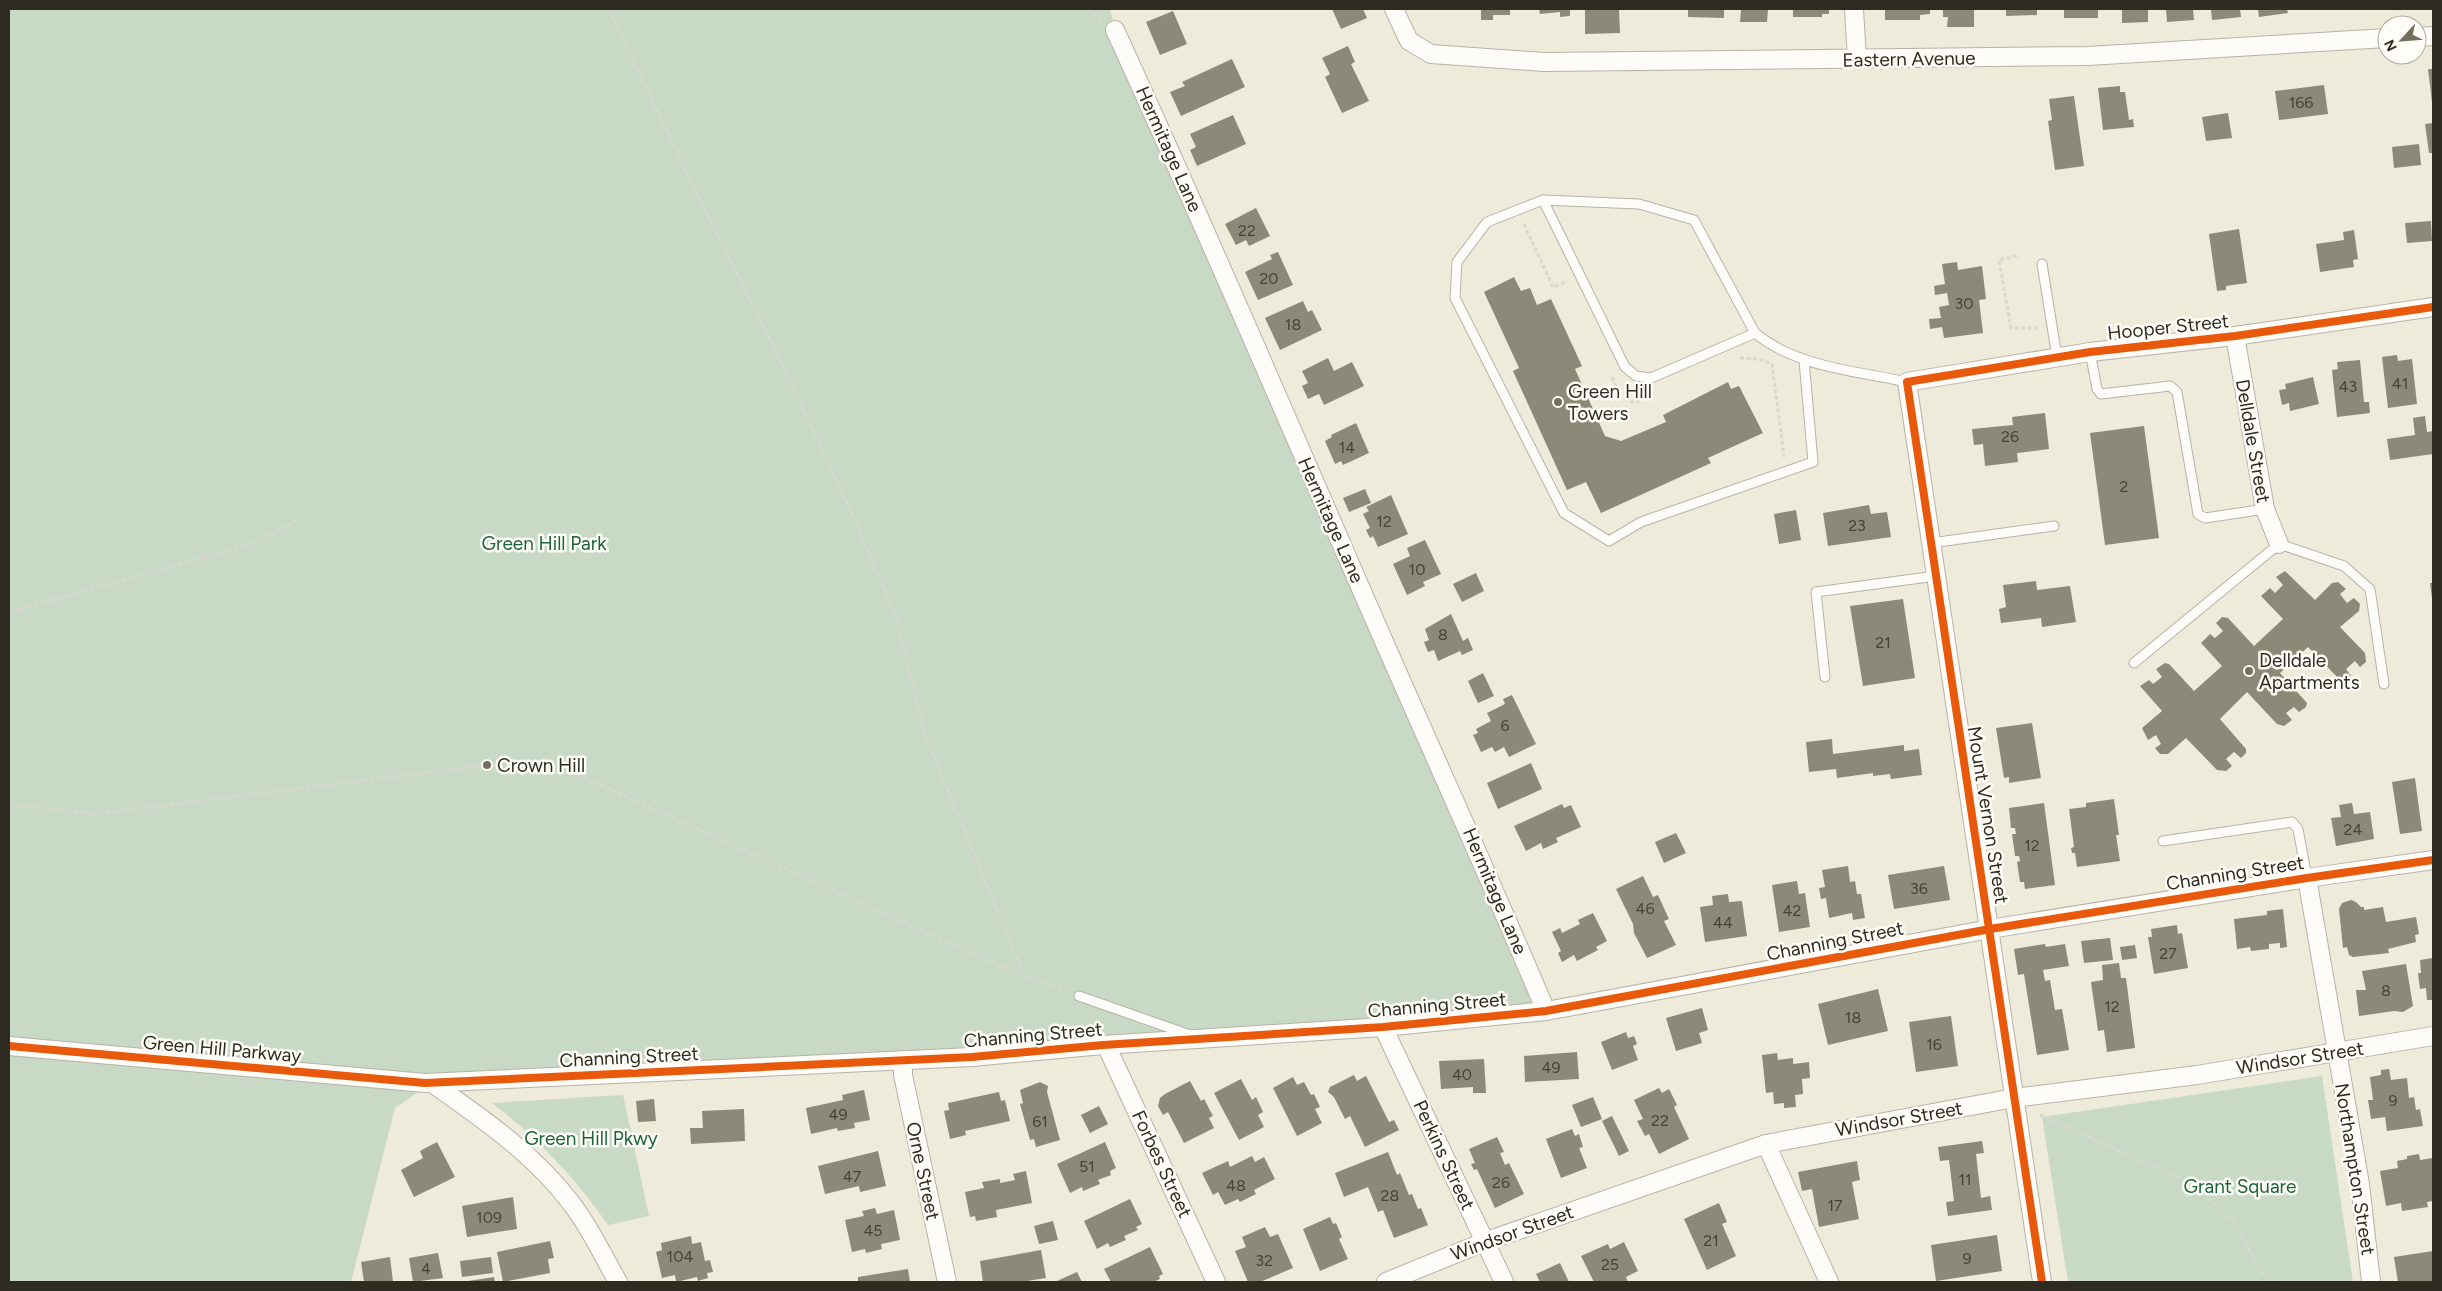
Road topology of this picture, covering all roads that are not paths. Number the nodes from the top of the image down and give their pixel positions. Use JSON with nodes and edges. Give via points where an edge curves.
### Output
{"nodes":[{"id":1,"x":1394,"y":9,"type":"edge"},
{"id":2,"x":1854,"y":9,"type":"edge"},
{"id":3,"x":1115,"y":30,"type":"dead end"},
{"id":4,"x":2377,"y":39,"type":"edge"},
{"id":5,"x":1857,"y":59,"type":"junction"},
{"id":6,"x":1543,"y":200,"type":"junction"},
{"id":7,"x":2042,"y":264,"type":"dead end"},
{"id":8,"x":2433,"y":307,"type":"edge"},
{"id":9,"x":1755,"y":333,"type":"junction"},
{"id":10,"x":2235,"y":336,"type":"junction"},
{"id":11,"x":2090,"y":352,"type":"junction"},
{"id":12,"x":2057,"y":357,"type":"junction"},
{"id":13,"x":1804,"y":360,"type":"junction"},
{"id":14,"x":1907,"y":382,"type":"junction"},
{"id":15,"x":2265,"y":509,"type":"junction"},
{"id":16,"x":2054,"y":526,"type":"dead end"},
{"id":17,"x":1931,"y":543,"type":"junction"},
{"id":18,"x":2279,"y":544,"type":"junction"},
{"id":19,"x":1936,"y":576,"type":"junction"},
{"id":20,"x":2134,"y":664,"type":"dead end"},
{"id":21,"x":1825,"y":677,"type":"dead end"},
{"id":22,"x":2384,"y":684,"type":"dead end"},
{"id":23,"x":2164,"y":841,"type":"dead end"},
{"id":24,"x":2433,"y":860,"type":"edge"},
{"id":25,"x":2307,"y":878,"type":"junction"},
{"id":26,"x":1990,"y":929,"type":"junction"},
{"id":27,"x":1079,"y":996,"type":"road end"},
{"id":28,"x":1546,"y":1011,"type":"junction"},
{"id":29,"x":1383,"y":1027,"type":"junction"},
{"id":30,"x":2433,"y":1036,"type":"edge"},
{"id":31,"x":1204,"y":1040,"type":"junction"},
{"id":32,"x":1106,"y":1045,"type":"junction"},
{"id":33,"x":9,"y":1046,"type":"edge"},
{"id":34,"x":2337,"y":1052,"type":"junction"},
{"id":35,"x":902,"y":1060,"type":"junction"},
{"id":36,"x":432,"y":1083,"type":"junction"},
{"id":37,"x":2014,"y":1098,"type":"junction"},
{"id":38,"x":1766,"y":1144,"type":"junction"},
{"id":39,"x":1484,"y":1242,"type":"junction"},
{"id":40,"x":618,"y":1282,"type":"edge"},
{"id":41,"x":947,"y":1282,"type":"edge"},
{"id":42,"x":1216,"y":1282,"type":"edge"},
{"id":43,"x":1386,"y":1282,"type":"edge"},
{"id":44,"x":1504,"y":1282,"type":"edge"},
{"id":45,"x":1829,"y":1282,"type":"edge"},
{"id":46,"x":2042,"y":1282,"type":"edge"},
{"id":47,"x":2371,"y":1282,"type":"edge"}],
"edges":[{"from":1,"to":5,"type":"street","name":"Eastern Avenue","via":[[1409,41],[1432,54],[1544,62]]},
{"from":2,"to":5,"type":"street"},
{"from":3,"to":28,"type":"street","name":"Hermitage Lane","via":[[1486,868]]},
{"from":4,"to":5,"type":"street","name":"Eastern Avenue","via":[[2088,56]]},
{"from":6,"to":9,"type":"lane","via":[[1639,204],[1694,220]]},
{"from":6,"to":9,"type":"lane","via":[[1625,366],[1636,376],[1651,378]]},
{"from":6,"to":13,"type":"lane","via":[[1487,222],[1457,262],[1456,298],[1564,513],[1609,541],[1641,522],[1813,462]]},
{"from":7,"to":12,"type":"lane"},
{"from":8,"to":10,"type":"street","name":"Hooper Street"},
{"from":9,"to":13,"type":"lane","via":[[1771,346]]},
{"from":10,"to":11,"type":"street","name":"Hooper Street"},
{"from":10,"to":15,"type":"street","name":"Delldale Street"},
{"from":11,"to":12,"type":"street","name":"Hooper Street"},
{"from":11,"to":15,"type":"lane","via":[[2097,389],[2101,394],[2170,386],[2177,392],[2198,514],[2205,518]]},
{"from":12,"to":14,"type":"street","name":"Hooper Street"},
{"from":13,"to":14,"type":"lane"},
{"from":14,"to":17,"type":"street","name":"Mount Vernon Street"},
{"from":15,"to":18,"type":"street","name":"Delldale Street"},
{"from":16,"to":17,"type":"lane"},
{"from":17,"to":19,"type":"street","name":"Mount Vernon Street"},
{"from":18,"to":20,"type":"lane"},
{"from":18,"to":22,"type":"lane","via":[[2344,566],[2370,589]]},
{"from":19,"to":21,"type":"lane","via":[[1816,592]]},
{"from":19,"to":26,"type":"street","name":"Mount Vernon Street"},
{"from":23,"to":25,"type":"lane","via":[[2292,822],[2298,829]]},
{"from":24,"to":25,"type":"street","name":"Channing Street"},
{"from":25,"to":26,"type":"street","name":"Channing Street"},
{"from":25,"to":34,"type":"street","name":"Northampton Street"},
{"from":26,"to":28,"type":"street","name":"Channing Street"},
{"from":26,"to":37,"type":"street","name":"Mount Vernon Street"},
{"from":27,"to":31,"type":"lane"},
{"from":28,"to":29,"type":"street","name":"Channing Street"},
{"from":29,"to":31,"type":"street","name":"Channing Street"},
{"from":29,"to":39,"type":"street","name":"Perkins Street"},
{"from":30,"to":34,"type":"street","name":"Windsor Street"},
{"from":31,"to":32,"type":"street","name":"Channing Street"},
{"from":32,"to":35,"type":"street","name":"Channing Street"},
{"from":32,"to":42,"type":"street","name":"Forbes Street"},
{"from":33,"to":36,"type":"street","name":"Green Hill Parkway"},
{"from":34,"to":37,"type":"street","name":"Windsor Street","via":[[2197,1075]]},
{"from":34,"to":47,"type":"street","name":"Northampton Street","via":[[2360,1184]]},
{"from":35,"to":36,"type":"street","name":"Channing Street"},
{"from":35,"to":41,"type":"street","name":"Orne Street"},
{"from":36,"to":40,"type":"street","name":"Green Hill Parkway","via":[[483,1118],[530,1158],[571,1203]]},
{"from":37,"to":38,"type":"street","name":"Windsor Street"},
{"from":37,"to":46,"type":"street","name":"Mount Vernon Street"},
{"from":38,"to":39,"type":"street","name":"Windsor Street"},
{"from":38,"to":45,"type":"street"},
{"from":39,"to":43,"type":"street","name":"Windsor Street"},
{"from":39,"to":44,"type":"street","name":"Perkins Street"}]}
